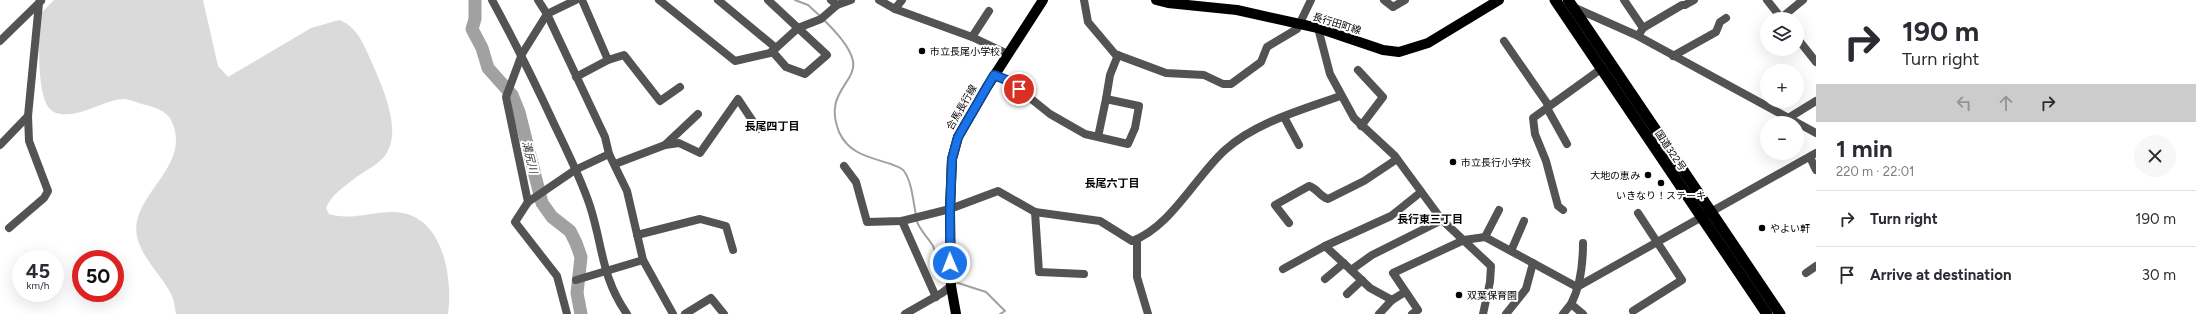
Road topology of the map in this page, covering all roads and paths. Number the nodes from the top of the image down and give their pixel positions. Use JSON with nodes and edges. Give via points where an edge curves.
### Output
{"nodes":[{"id":1,"x":492,"y":0,"type":"edge"},
{"id":2,"x":538,"y":0,"type":"edge"},
{"id":3,"x":576,"y":0,"type":"edge"},
{"id":4,"x":582,"y":0,"type":"edge"},
{"id":5,"x":659,"y":0,"type":"edge"},
{"id":6,"x":718,"y":0,"type":"edge"},
{"id":7,"x":768,"y":0,"type":"edge"},
{"id":8,"x":851,"y":0,"type":"edge"},
{"id":9,"x":879,"y":0,"type":"edge"},
{"id":10,"x":902,"y":0,"type":"edge"},
{"id":11,"x":1043,"y":0,"type":"edge"},
{"id":12,"x":1084,"y":0,"type":"edge"},
{"id":13,"x":1160,"y":0,"type":"edge"},
{"id":14,"x":1311,"y":0,"type":"edge"},
{"id":15,"x":1384,"y":0,"type":"edge"},
{"id":16,"x":1405,"y":0,"type":"edge"},
{"id":17,"x":1500,"y":0,"type":"edge"},
{"id":18,"x":1555,"y":0,"type":"edge"},
{"id":19,"x":1624,"y":0,"type":"edge"},
{"id":20,"x":1694,"y":0,"type":"edge"},
{"id":21,"x":1767,"y":0,"type":"edge"},
{"id":22,"x":1803,"y":0,"type":"edge"},
{"id":23,"x":40,"y":1,"type":"edge"},
{"id":24,"x":834,"y":2,"type":"edge"},
{"id":25,"x":1570,"y":3,"type":"edge"},
{"id":26,"x":895,"y":9,"type":"junction"},
{"id":27,"x":989,"y":11,"type":"dead end"},
{"id":28,"x":1777,"y":12,"type":"edge"},
{"id":29,"x":1789,"y":12,"type":"edge"},
{"id":30,"x":547,"y":14,"type":"junction"},
{"id":31,"x":1726,"y":18,"type":"dead end"},
{"id":32,"x":1299,"y":24,"type":"junction"},
{"id":33,"x":798,"y":28,"type":"junction"},
{"id":34,"x":1318,"y":28,"type":"junction"},
{"id":35,"x":1643,"y":28,"type":"junction"},
{"id":36,"x":1639,"y":36,"type":"junction"},
{"id":37,"x":972,"y":37,"type":"junction"},
{"id":38,"x":0,"y":41,"type":"edge"},
{"id":39,"x":1504,"y":42,"type":"dead end"},
{"id":40,"x":1804,"y":47,"type":"edge"},
{"id":41,"x":774,"y":49,"type":"junction"},
{"id":42,"x":522,"y":54,"type":"junction"},
{"id":43,"x":1008,"y":54,"type":"junction"},
{"id":44,"x":1118,"y":55,"type":"junction"},
{"id":45,"x":1673,"y":56,"type":"junction"},
{"id":46,"x":608,"y":60,"type":"junction"},
{"id":47,"x":1816,"y":62,"type":"edge"},
{"id":48,"x":1601,"y":69,"type":"junction"},
{"id":49,"x":1358,"y":70,"type":"dead end"},
{"id":50,"x":994,"y":75,"type":"junction"},
{"id":51,"x":576,"y":77,"type":"junction"},
{"id":52,"x":680,"y":87,"type":"dead end"},
{"id":53,"x":1340,"y":96,"type":"junction"},
{"id":54,"x":1106,"y":99,"type":"junction"},
{"id":55,"x":1816,"y":101,"type":"edge"},
{"id":56,"x":1548,"y":107,"type":"junction"},
{"id":57,"x":698,"y":114,"type":"dead end"},
{"id":58,"x":28,"y":116,"type":"junction"},
{"id":59,"x":1788,"y":116,"type":"edge"},
{"id":60,"x":1792,"y":116,"type":"edge"},
{"id":61,"x":1284,"y":117,"type":"junction"},
{"id":62,"x":1361,"y":126,"type":"junction"},
{"id":63,"x":1804,"y":126,"type":"edge"},
{"id":64,"x":758,"y":129,"type":"dead end"},
{"id":65,"x":1816,"y":133,"type":"edge"},
{"id":66,"x":1098,"y":137,"type":"junction"},
{"id":67,"x":0,"y":144,"type":"edge"},
{"id":68,"x":1567,"y":144,"type":"dead end"},
{"id":69,"x":665,"y":145,"type":"junction"},
{"id":70,"x":1299,"y":145,"type":"dead end"},
{"id":71,"x":609,"y":154,"type":"junction"},
{"id":72,"x":1813,"y":155,"type":"edge"},
{"id":73,"x":1397,"y":159,"type":"junction"},
{"id":74,"x":615,"y":164,"type":"junction"},
{"id":75,"x":844,"y":166,"type":"dead end"},
{"id":76,"x":576,"y":170,"type":"junction"},
{"id":77,"x":1816,"y":170,"type":"edge"},
{"id":78,"x":1421,"y":192,"type":"junction"},
{"id":79,"x":528,"y":202,"type":"junction"},
{"id":80,"x":950,"y":209,"type":"junction"},
{"id":81,"x":1499,"y":210,"type":"dead end"},
{"id":82,"x":1563,"y":210,"type":"dead end"},
{"id":83,"x":1035,"y":212,"type":"junction"},
{"id":84,"x":1638,"y":214,"type":"dead end"},
{"id":85,"x":1706,"y":216,"type":"junction"},
{"id":86,"x":1442,"y":220,"type":"junction"},
{"id":87,"x":902,"y":221,"type":"junction"},
{"id":88,"x":1524,"y":221,"type":"dead end"},
{"id":89,"x":1289,"y":223,"type":"dead end"},
{"id":90,"x":9,"y":228,"type":"dead end"},
{"id":91,"x":638,"y":235,"type":"junction"},
{"id":92,"x":1485,"y":237,"type":"junction"},
{"id":93,"x":1137,"y":240,"type":"junction"},
{"id":94,"x":1464,"y":240,"type":"junction"},
{"id":95,"x":1657,"y":242,"type":"junction"},
{"id":96,"x":1582,"y":243,"type":"dead end"},
{"id":97,"x":1325,"y":246,"type":"junction"},
{"id":98,"x":733,"y":250,"type":"dead end"},
{"id":99,"x":1511,"y":251,"type":"junction"},
{"id":100,"x":643,"y":260,"type":"junction"},
{"id":101,"x":1344,"y":263,"type":"junction"},
{"id":102,"x":1533,"y":263,"type":"junction"},
{"id":103,"x":1816,"y":266,"type":"edge"},
{"id":104,"x":1283,"y":269,"type":"dead end"},
{"id":105,"x":604,"y":270,"type":"junction"},
{"id":106,"x":1351,"y":270,"type":"junction"},
{"id":107,"x":1806,"y":273,"type":"dead end"},
{"id":108,"x":1084,"y":274,"type":"dead end"},
{"id":109,"x":1325,"y":279,"type":"dead end"},
{"id":110,"x":576,"y":280,"type":"dead end"},
{"id":111,"x":1362,"y":280,"type":"junction"},
{"id":112,"x":951,"y":286,"type":"junction"},
{"id":113,"x":1578,"y":287,"type":"junction"},
{"id":114,"x":1406,"y":292,"type":"junction"},
{"id":115,"x":1347,"y":294,"type":"dead end"},
{"id":116,"x":936,"y":296,"type":"junction"},
{"id":117,"x":1392,"y":300,"type":"junction"},
{"id":118,"x":1570,"y":304,"type":"junction"},
{"id":119,"x":1633,"y":311,"type":"dead end"},
{"id":120,"x":958,"y":312,"type":"edge"},
{"id":121,"x":568,"y":314,"type":"edge"},
{"id":122,"x":627,"y":314,"type":"edge"},
{"id":123,"x":673,"y":314,"type":"edge"},
{"id":124,"x":685,"y":314,"type":"edge"},
{"id":125,"x":724,"y":314,"type":"edge"},
{"id":126,"x":904,"y":314,"type":"edge"},
{"id":127,"x":1148,"y":314,"type":"edge"},
{"id":128,"x":1379,"y":314,"type":"edge"},
{"id":129,"x":1412,"y":314,"type":"edge"},
{"id":130,"x":1483,"y":314,"type":"edge"},
{"id":131,"x":1506,"y":314,"type":"edge"},
{"id":132,"x":1563,"y":314,"type":"edge"},
{"id":133,"x":1582,"y":314,"type":"edge"},
{"id":134,"x":1767,"y":314,"type":"edge"},
{"id":135,"x":1780,"y":314,"type":"edge"}],
"edges":[{"from":1,"to":42,"type":"street"},
{"from":2,"to":30,"type":"street"},
{"from":3,"to":30,"type":"street"},
{"from":4,"to":46,"type":"street"},
{"from":5,"to":41,"type":"street","via":[[735,61]]},
{"from":6,"to":41,"type":"street"},
{"from":7,"to":33,"type":"street"},
{"from":8,"to":24,"type":"street"},
{"from":9,"to":26,"type":"street"},
{"from":10,"to":26,"type":"street"},
{"from":11,"to":43,"type":"main road","name":"合馬長行線"},
{"from":12,"to":44,"type":"street","via":[[1088,22]]},
{"from":13,"to":32,"type":"main road","name":"長行田町線","via":[[1237,10]]},
{"from":14,"to":32,"type":"street"},
{"from":15,"to":16,"type":"street","via":[[1393,7]]},
{"from":17,"to":34,"type":"main road","name":"長行田町線","via":[[1428,43],[1400,52],[1383,50]]},
{"from":18,"to":48,"type":"highway","name":"国道322号"},
{"from":19,"to":35,"type":"street"},
{"from":20,"to":35,"type":"street"},
{"from":21,"to":28,"type":"street"},
{"from":22,"to":29,"type":"street"},
{"from":23,"to":38,"type":"street"},
{"from":23,"to":58,"type":"street"},
{"from":24,"to":33,"type":"street","via":[[821,19]]},
{"from":25,"to":36,"type":"street"},
{"from":25,"to":85,"type":"highway","name":"国道322号"},
{"from":26,"to":37,"type":"street"},
{"from":27,"to":37,"type":"street"},
{"from":30,"to":42,"type":"street"},
{"from":30,"to":51,"type":"street"},
{"from":31,"to":45,"type":"street","via":[[1720,22],[1716,32]]},
{"from":32,"to":34,"type":"main road","name":"長行田町線"},
{"from":32,"to":44,"type":"street","via":[[1297,29],[1267,47],[1261,62],[1231,84],[1223,84],[1204,75],[1166,73]]},
{"from":33,"to":41,"type":"street"},
{"from":33,"to":41,"type":"street","via":[[827,55],[805,74],[786,66]]},
{"from":34,"to":53,"type":"street","via":[[1330,74]]},
{"from":35,"to":36,"type":"street"},
{"from":36,"to":45,"type":"street"},
{"from":37,"to":43,"type":"street"},
{"from":39,"to":56,"type":"street"},
{"from":40,"to":47,"type":"street"},
{"from":42,"to":76,"type":"street"},
{"from":42,"to":79,"type":"street","via":[[506,97]]},
{"from":43,"to":50,"type":"main road","name":"合馬長行線"},
{"from":44,"to":54,"type":"street","via":[[1110,75]]},
{"from":45,"to":59,"type":"street"},
{"from":46,"to":51,"type":"street"},
{"from":46,"to":52,"type":"street","via":[[624,55],[660,101]]},
{"from":48,"to":56,"type":"street"},
{"from":48,"to":85,"type":"highway","name":"国道322号"},
{"from":49,"to":62,"type":"street","via":[[1383,98]]},
{"from":50,"to":66,"type":"street","via":[[1009,81],[1050,114],[1085,134]]},
{"from":50,"to":80,"type":"main road","name":"合馬長行線","via":[[958,137],[952,159]]},
{"from":51,"to":71,"type":"street","via":[[605,137]]},
{"from":53,"to":61,"type":"street"},
{"from":53,"to":62,"type":"street"},
{"from":54,"to":66,"type":"street"},
{"from":54,"to":66,"type":"street","via":[[1139,106],[1135,128],[1128,144]]},
{"from":55,"to":60,"type":"street"},
{"from":56,"to":68,"type":"street"},
{"from":56,"to":82,"type":"street","via":[[1533,118],[1535,134],[1546,161],[1558,206]]},
{"from":57,"to":69,"type":"street"},
{"from":58,"to":67,"type":"street"},
{"from":58,"to":90,"type":"street","via":[[29,141],[48,191],[44,198]]},
{"from":61,"to":70,"type":"street"},
{"from":61,"to":93,"type":"street","via":[[1257,128],[1224,150],[1179,203],[1152,230]]},
{"from":62,"to":73,"type":"street"},
{"from":63,"to":65,"type":"street"},
{"from":64,"to":69,"type":"street","via":[[738,99],[700,153],[678,143]]},
{"from":69,"to":74,"type":"street"},
{"from":71,"to":74,"type":"street"},
{"from":71,"to":76,"type":"street"},
{"from":72,"to":77,"type":"street"},
{"from":72,"to":85,"type":"street"},
{"from":73,"to":78,"type":"street"},
{"from":73,"to":89,"type":"street","via":[[1364,181],[1328,199],[1309,186],[1275,206]]},
{"from":74,"to":91,"type":"street","via":[[627,191]]},
{"from":75,"to":87,"type":"street","via":[[856,182],[867,222]]},
{"from":76,"to":79,"type":"street"},
{"from":76,"to":105,"type":"street","via":[[590,206]]},
{"from":78,"to":86,"type":"street"},
{"from":78,"to":97,"type":"street","via":[[1391,216]]},
{"from":79,"to":121,"type":"street","via":[[515,222],[557,276]]},
{"from":80,"to":83,"type":"street","via":[[998,191]]},
{"from":80,"to":87,"type":"street"},
{"from":80,"to":112,"type":"main road","name":"合馬長行線"},
{"from":81,"to":92,"type":"street"},
{"from":83,"to":93,"type":"street","via":[[1100,221],[1132,241]]},
{"from":83,"to":108,"type":"street","via":[[1039,272]]},
{"from":84,"to":95,"type":"street"},
{"from":85,"to":95,"type":"street"},
{"from":85,"to":134,"type":"highway","name":"国道322号"},
{"from":85,"to":135,"type":"highway","name":"国道322号"},
{"from":86,"to":94,"type":"street"},
{"from":86,"to":106,"type":"street","via":[[1372,255]]},
{"from":87,"to":116,"type":"street"},
{"from":88,"to":99,"type":"street"},
{"from":91,"to":98,"type":"street","via":[[700,219],[726,226]]},
{"from":91,"to":100,"type":"street"},
{"from":92,"to":94,"type":"street"},
{"from":92,"to":99,"type":"street"},
{"from":93,"to":127,"type":"street","via":[[1137,277]]},
{"from":94,"to":114,"type":"street","via":[[1393,273]]},
{"from":94,"to":130,"type":"street","via":[[1491,266]]},
{"from":95,"to":113,"type":"street"},
{"from":95,"to":119,"type":"street","via":[[1682,280]]},
{"from":96,"to":113,"type":"street","via":[[1583,265]]},
{"from":97,"to":101,"type":"street"},
{"from":97,"to":104,"type":"street"},
{"from":99,"to":102,"type":"street"},
{"from":100,"to":105,"type":"street"},
{"from":100,"to":123,"type":"street"},
{"from":101,"to":106,"type":"street"},
{"from":101,"to":109,"type":"street"},
{"from":102,"to":113,"type":"street"},
{"from":102,"to":131,"type":"street","via":[[1526,289]]},
{"from":103,"to":107,"type":"street"},
{"from":105,"to":110,"type":"street"},
{"from":105,"to":122,"type":"street"},
{"from":106,"to":111,"type":"street"},
{"from":111,"to":115,"type":"street"},
{"from":111,"to":117,"type":"street","via":[[1370,288]]},
{"from":112,"to":116,"type":"street"},
{"from":112,"to":120,"type":"main road","name":"合馬長行線"},
{"from":113,"to":118,"type":"street","via":[[1577,294]]},
{"from":114,"to":117,"type":"street"},
{"from":114,"to":129,"type":"street","via":[[1418,310]]},
{"from":116,"to":126,"type":"street"},
{"from":117,"to":128,"type":"street"},
{"from":118,"to":132,"type":"street"},
{"from":118,"to":133,"type":"street"},
{"from":124,"to":125,"type":"street","via":[[711,298]]}]}
